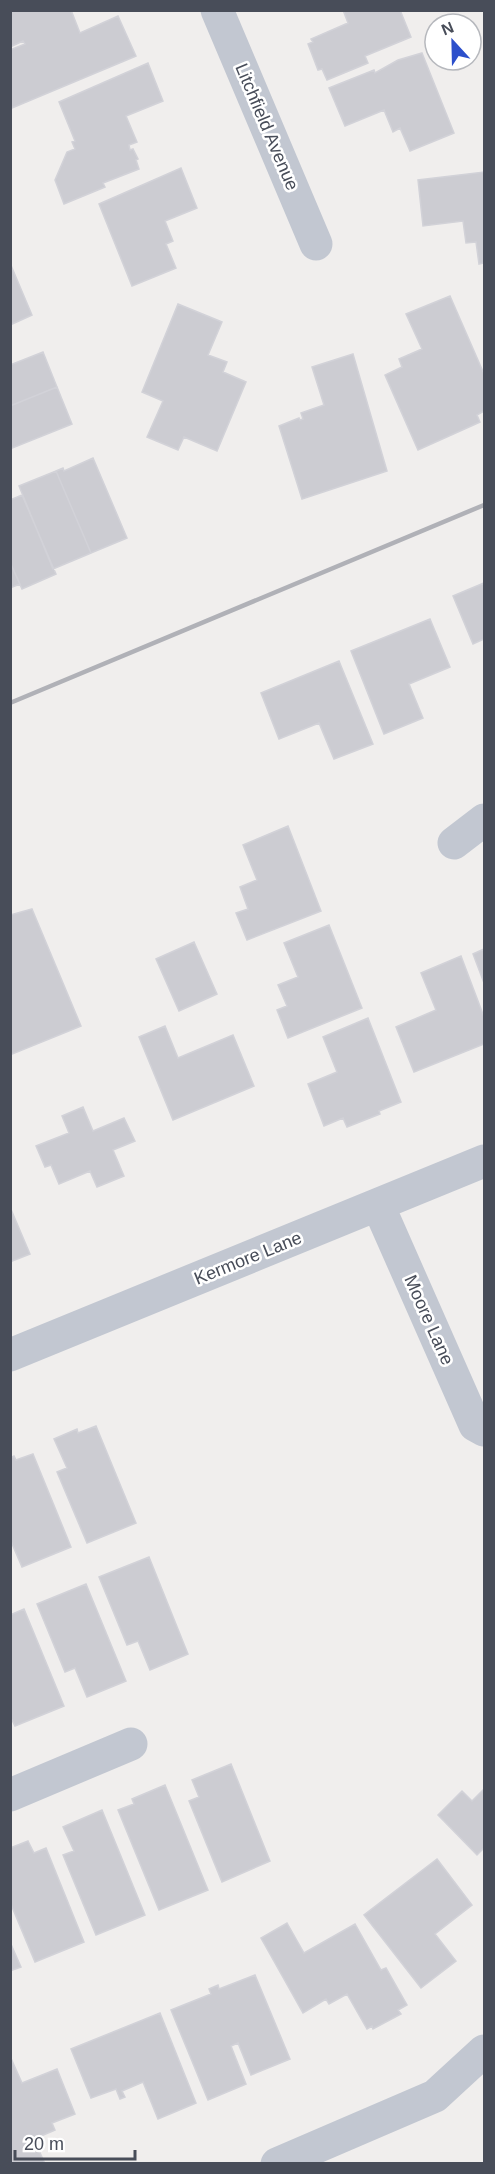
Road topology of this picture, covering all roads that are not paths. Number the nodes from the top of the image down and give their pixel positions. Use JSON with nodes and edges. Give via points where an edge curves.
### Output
{"nodes":[{"id":1,"x":217,"y":10,"type":"edge"},
{"id":2,"x":316,"y":244,"type":"dead end"},
{"id":3,"x":484,"y":820,"type":"edge"},
{"id":4,"x":454,"y":843,"type":"dead end"},
{"id":5,"x":484,"y":1161,"type":"edge"},
{"id":6,"x":378,"y":1205,"type":"junction"},
{"id":7,"x":10,"y":1355,"type":"edge"},
{"id":8,"x":484,"y":1430,"type":"edge"},
{"id":9,"x":131,"y":1744,"type":"dead end"},
{"id":10,"x":10,"y":1795,"type":"edge"},
{"id":11,"x":484,"y":2051,"type":"edge"},
{"id":12,"x":277,"y":2163,"type":"edge"}],
"edges":[{"from":1,"to":2,"type":"street","name":"Litchfield Avenue"},
{"from":3,"to":4,"type":"street"},
{"from":5,"to":6,"type":"street","name":"Kermore Lane"},
{"from":6,"to":7,"type":"street","name":"Kermore Lane"},
{"from":6,"to":8,"type":"street","name":"Moore Lane","via":[[475,1425]]},
{"from":9,"to":10,"type":"street"},
{"from":11,"to":12,"type":"street","via":[[435,2096]]}]}
